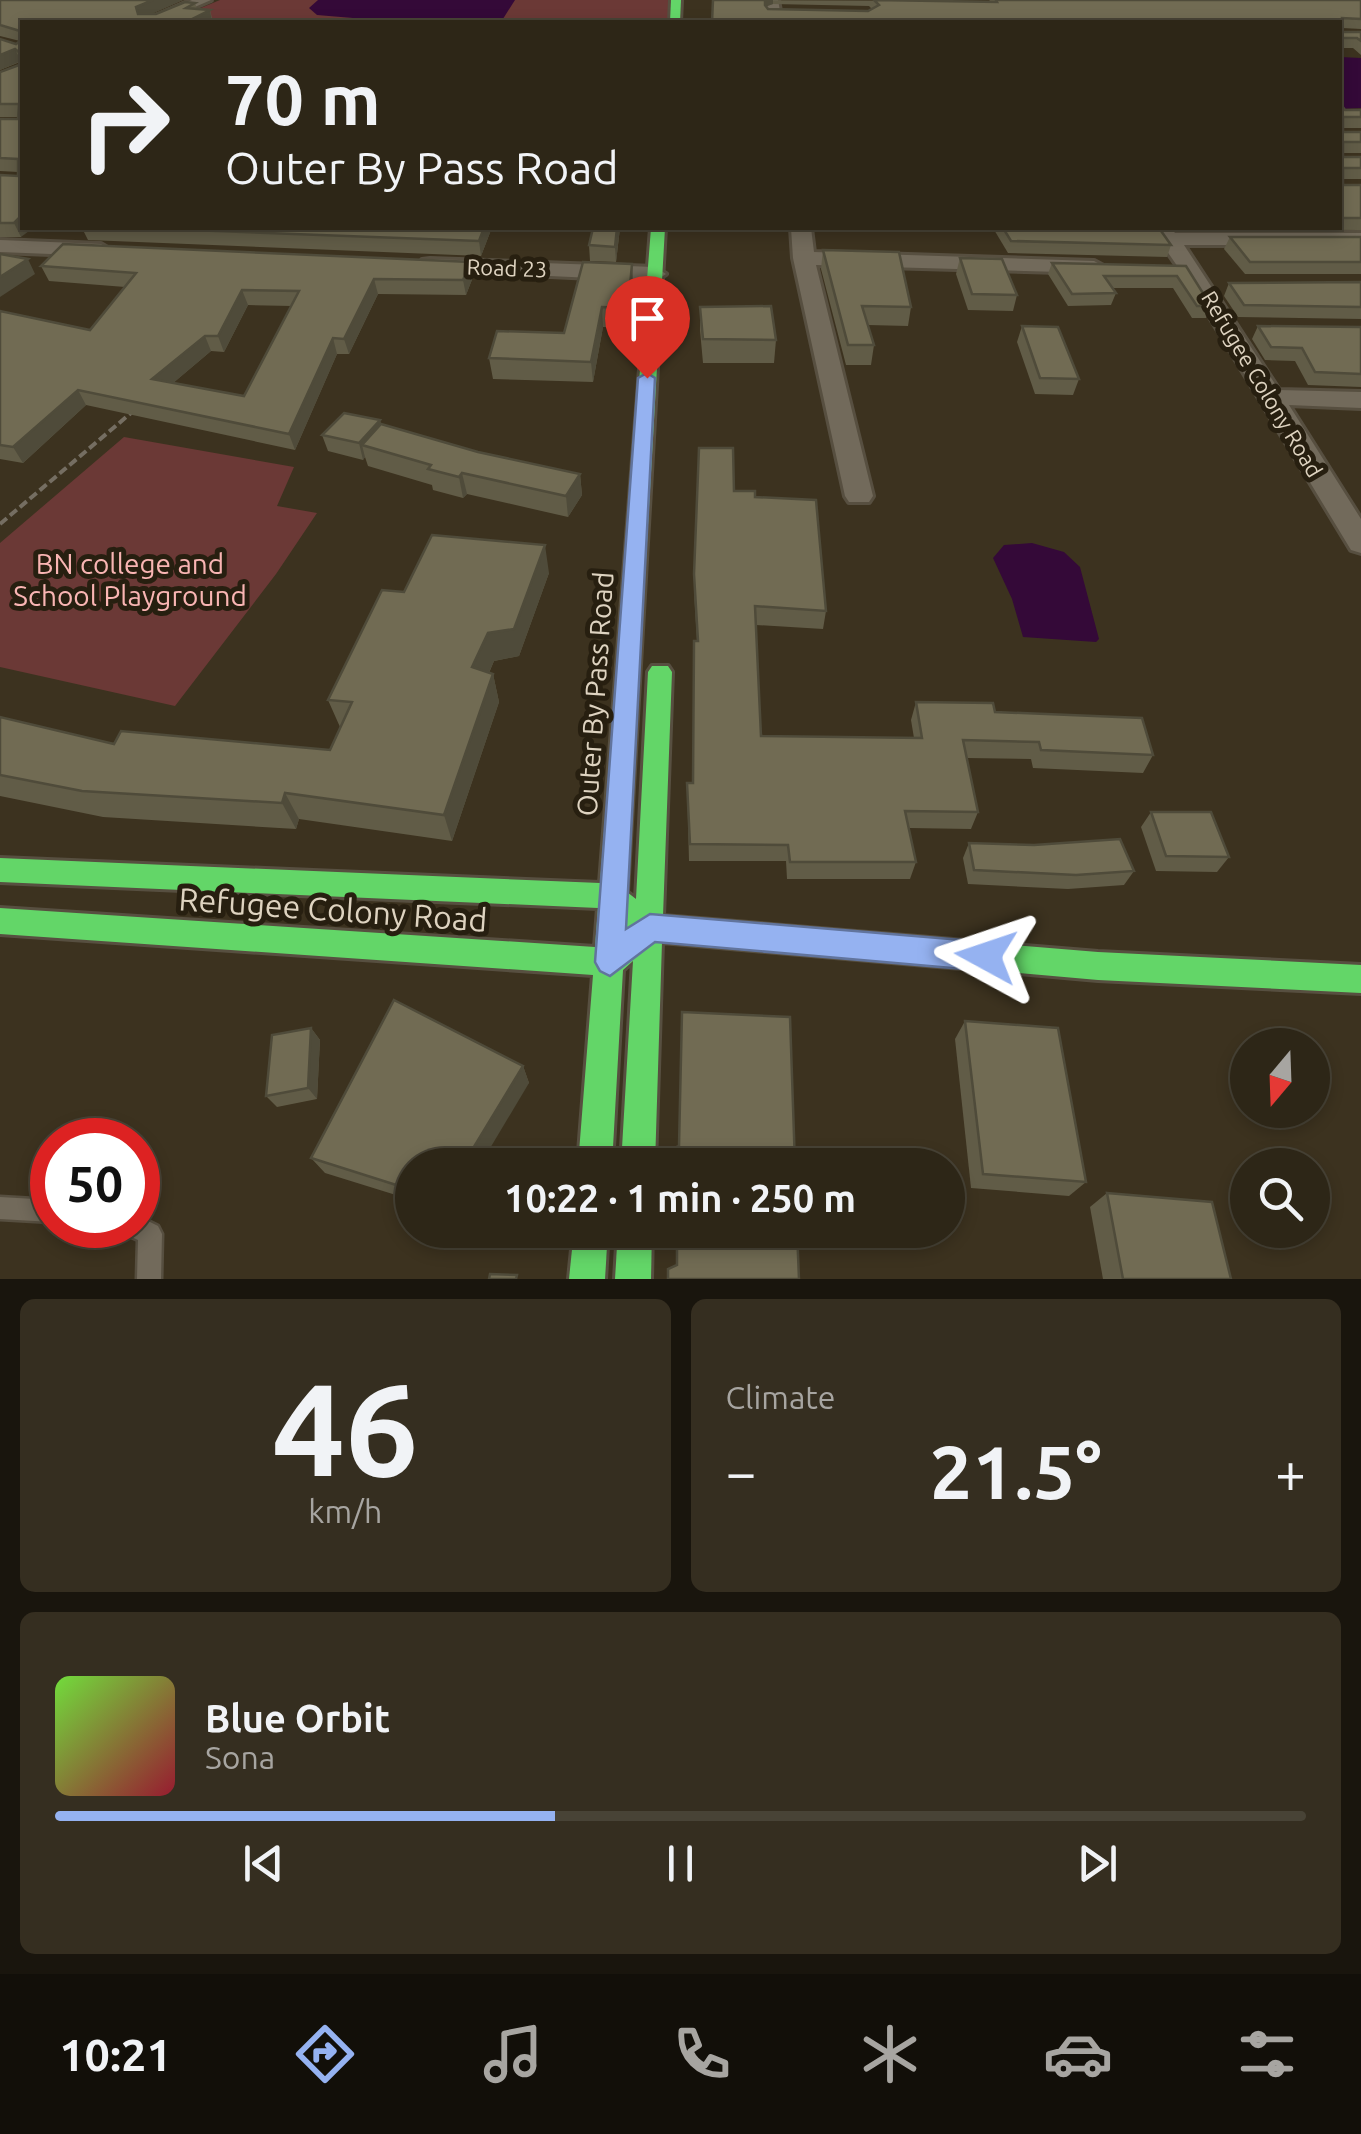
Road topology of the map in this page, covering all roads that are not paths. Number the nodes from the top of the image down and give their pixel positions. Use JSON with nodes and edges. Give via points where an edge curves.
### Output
{"nodes":[{"id":1,"x":204,"y":0,"type":"edge"},
{"id":2,"x":773,"y":11,"type":"edge"},
{"id":3,"x":792,"y":12,"type":"edge"},
{"id":4,"x":154,"y":20,"type":"edge"},
{"id":5,"x":658,"y":230,"type":"edge"},
{"id":6,"x":676,"y":230,"type":"edge"},
{"id":7,"x":801,"y":230,"type":"edge"},
{"id":8,"x":1164,"y":233,"type":"edge"},
{"id":9,"x":1361,"y":239,"type":"edge"},
{"id":10,"x":0,"y":246,"type":"edge"},
{"id":11,"x":119,"y":251,"type":"edge"},
{"id":12,"x":804,"y":258,"type":"junction"},
{"id":13,"x":417,"y":264,"type":"edge"},
{"id":14,"x":1110,"y":267,"type":"edge"},
{"id":15,"x":655,"y":274,"type":"junction"},
{"id":16,"x":673,"y":352,"type":"dead end"},
{"id":17,"x":1268,"y":396,"type":"junction"},
{"id":18,"x":1361,"y":400,"type":"edge"},
{"id":19,"x":859,"y":496,"type":"dead end"},
{"id":20,"x":1361,"y":543,"type":"edge"},
{"id":21,"x":661,"y":642,"type":"dead end"},
{"id":22,"x":0,"y":870,"type":"edge"},
{"id":23,"x":611,"y":896,"type":"junction"},
{"id":24,"x":0,"y":921,"type":"edge"},
{"id":25,"x":650,"y":928,"type":"junction"},
{"id":26,"x":610,"y":962,"type":"junction"},
{"id":27,"x":1361,"y":980,"type":"edge"},
{"id":28,"x":596,"y":1148,"type":"edge"},
{"id":29,"x":639,"y":1148,"type":"edge"},
{"id":30,"x":0,"y":1208,"type":"edge"},
{"id":31,"x":30,"y":1210,"type":"edge"},
{"id":32,"x":150,"y":1248,"type":"edge"},
{"id":33,"x":590,"y":1248,"type":"edge"},
{"id":34,"x":634,"y":1248,"type":"edge"},
{"id":35,"x":149,"y":1279,"type":"edge"},
{"id":36,"x":587,"y":1279,"type":"edge"},
{"id":37,"x":633,"y":1279,"type":"edge"}],
"edges":[{"from":1,"to":4,"type":"street"},
{"from":2,"to":3,"type":"street"},
{"from":5,"to":15,"type":"main road","name":"Outer By Pass Road"},
{"from":6,"to":16,"type":"main road"},
{"from":7,"to":12,"type":"street"},
{"from":8,"to":9,"type":"street"},
{"from":8,"to":17,"type":"street","name":"Refugee Colony Road","via":[[1237,328]]},
{"from":10,"to":11,"type":"street"},
{"from":12,"to":14,"type":"street"},
{"from":12,"to":19,"type":"street"},
{"from":13,"to":15,"type":"street","name":"Road 23"},
{"from":15,"to":23,"type":"main road","name":"Outer By Pass Road"},
{"from":17,"to":18,"type":"street"},
{"from":17,"to":20,"type":"street","name":"Refugee Colony Road"},
{"from":21,"to":25,"type":"main road"},
{"from":22,"to":23,"type":"main road","name":"Refugee Colony Road"},
{"from":23,"to":25,"type":"main road"},
{"from":23,"to":26,"type":"main road","name":"Outer By Pass Road"},
{"from":24,"to":26,"type":"main road","name":"Refugee Colony Road"},
{"from":25,"to":26,"type":"main road"},
{"from":25,"to":27,"type":"main road","via":[[1098,966]]},
{"from":25,"to":29,"type":"main road"},
{"from":26,"to":28,"type":"main road","name":"Outer By Pass Road"},
{"from":30,"to":31,"type":"lane"},
{"from":32,"to":35,"type":"lane"},
{"from":33,"to":36,"type":"main road"},
{"from":34,"to":37,"type":"main road"}]}
